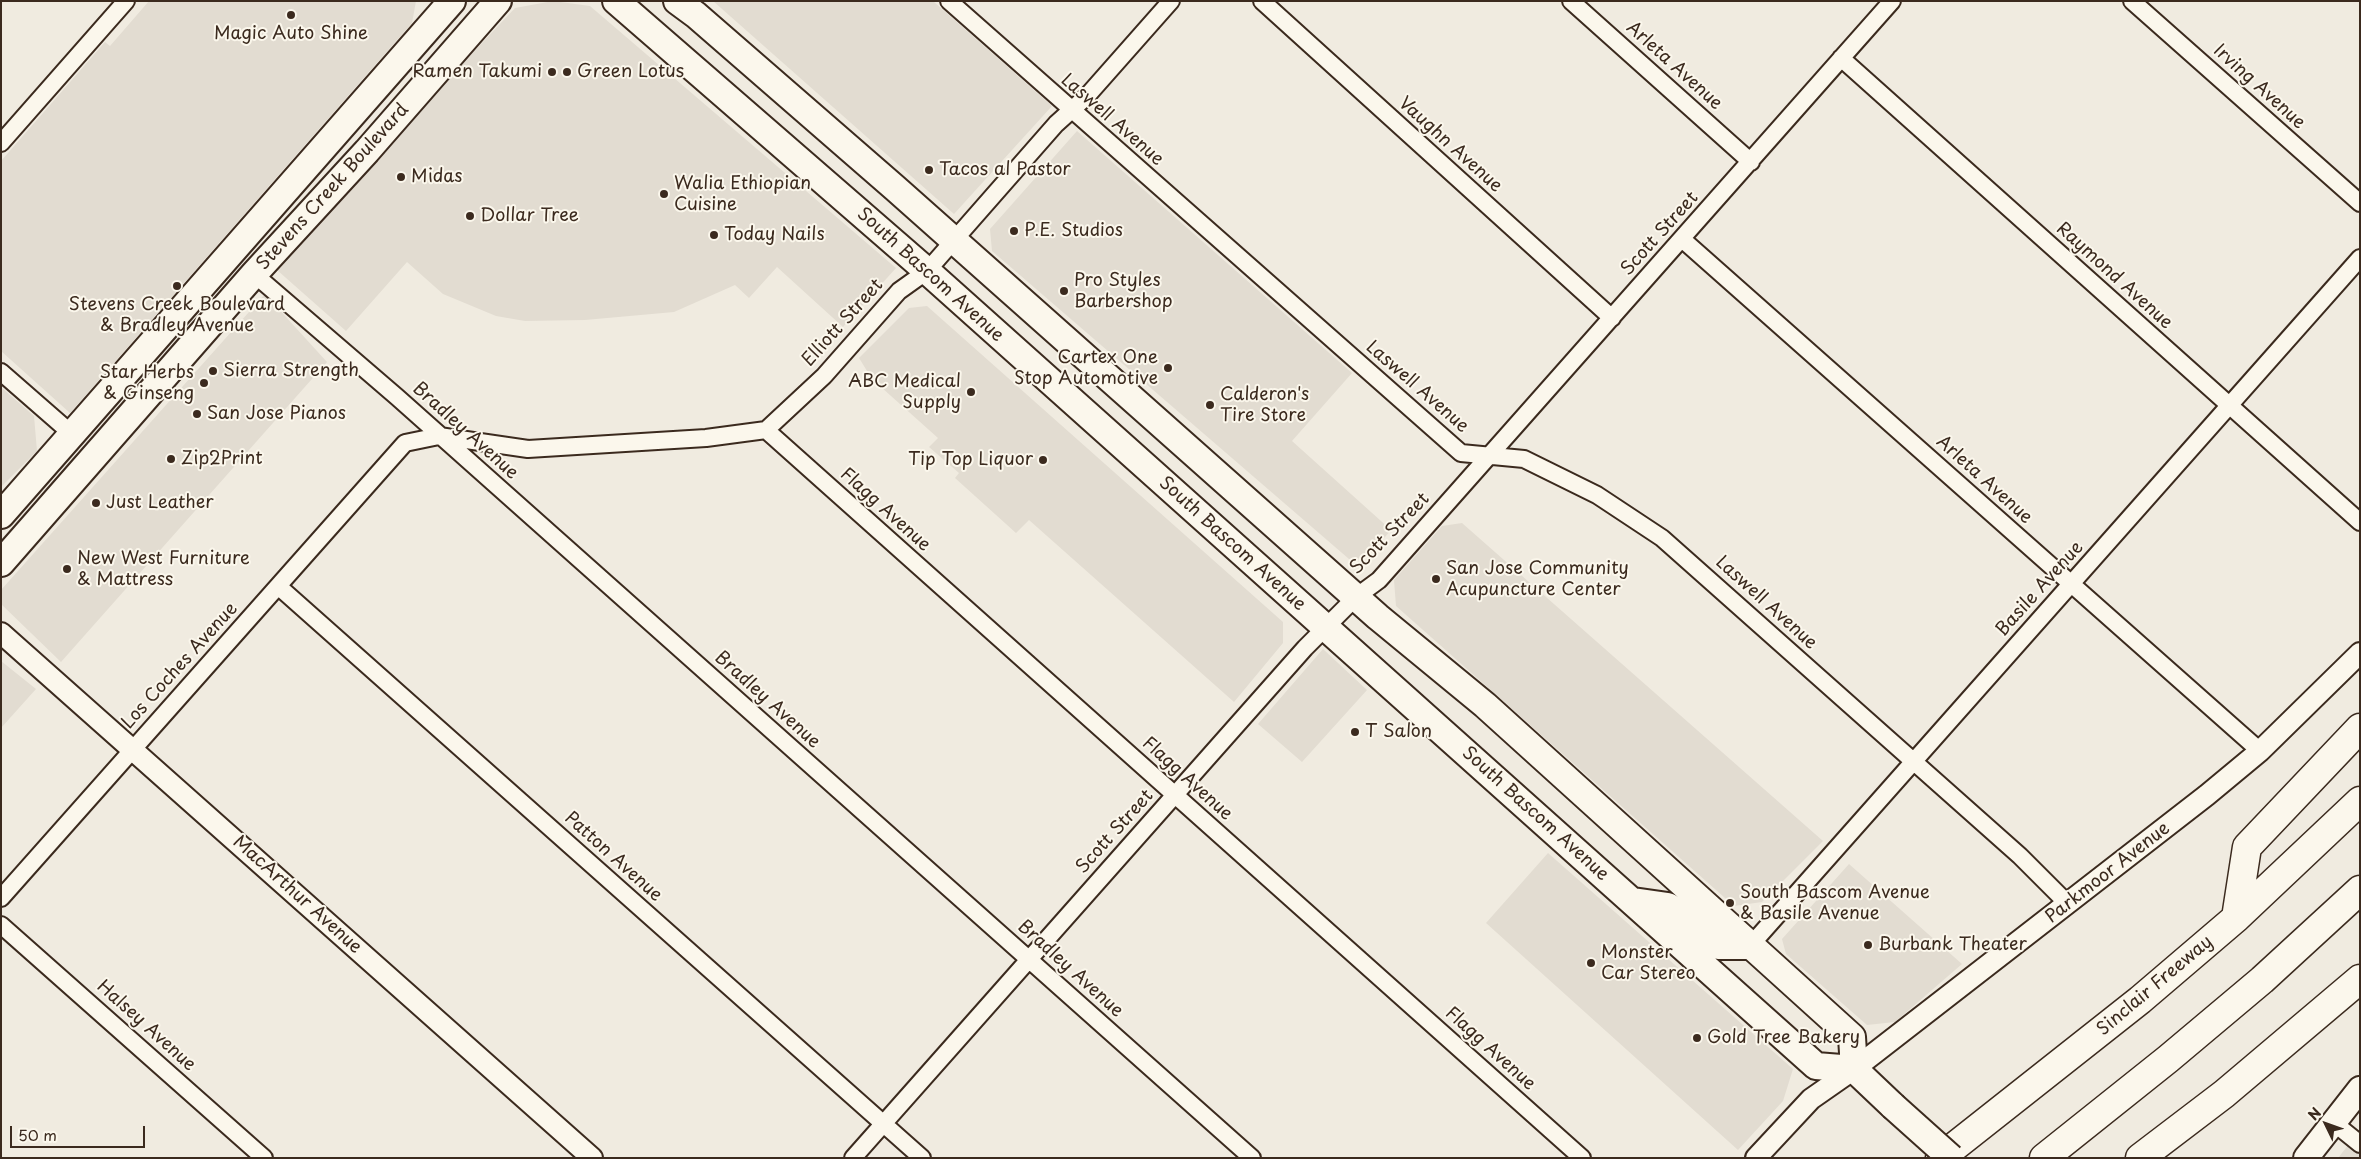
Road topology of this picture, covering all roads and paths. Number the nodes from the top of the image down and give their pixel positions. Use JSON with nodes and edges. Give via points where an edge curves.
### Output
{"nodes":[{"id":1,"x":126,"y":1,"type":"edge"},
{"id":2,"x":677,"y":1,"type":"edge"},
{"id":3,"x":949,"y":1,"type":"edge"},
{"id":4,"x":1171,"y":1,"type":"edge"},
{"id":5,"x":1262,"y":1,"type":"edge"},
{"id":6,"x":1571,"y":1,"type":"edge"},
{"id":7,"x":2132,"y":1,"type":"edge"},
{"id":8,"x":449,"y":3,"type":"edge"},
{"id":9,"x":499,"y":3,"type":"edge"},
{"id":10,"x":1886,"y":3,"type":"edge"},
{"id":11,"x":615,"y":4,"type":"edge"},
{"id":12,"x":1841,"y":58,"type":"junction"},
{"id":13,"x":1071,"y":111,"type":"junction"},
{"id":14,"x":1,"y":143,"type":"edge"},
{"id":15,"x":1751,"y":162,"type":"junction"},
{"id":16,"x":2360,"y":203,"type":"edge"},
{"id":17,"x":1682,"y":239,"type":"junction"},
{"id":18,"x":954,"y":240,"type":"junction"},
{"id":19,"x":226,"y":257,"type":"junction"},
{"id":20,"x":2360,"y":258,"type":"edge"},
{"id":21,"x":927,"y":271,"type":"junction"},
{"id":22,"x":254,"y":274,"type":"junction"},
{"id":23,"x":1612,"y":318,"type":"junction"},
{"id":24,"x":1,"y":372,"type":"edge"},
{"id":25,"x":168,"y":372,"type":"junction"},
{"id":26,"x":2229,"y":406,"type":"junction"},
{"id":27,"x":766,"y":430,"type":"junction"},
{"id":28,"x":72,"y":434,"type":"junction"},
{"id":29,"x":439,"y":436,"type":"junction"},
{"id":30,"x":1488,"y":457,"type":"junction"},
{"id":31,"x":1,"y":515,"type":"edge"},
{"id":32,"x":2360,"y":522,"type":"edge"},
{"id":33,"x":1,"y":563,"type":"edge"},
{"id":34,"x":2071,"y":584,"type":"junction"},
{"id":35,"x":278,"y":586,"type":"junction"},
{"id":36,"x":1356,"y":597,"type":"junction"},
{"id":37,"x":1326,"y":628,"type":"junction"},
{"id":38,"x":1,"y":634,"type":"edge"},
{"id":39,"x":2360,"y":653,"type":"edge"},
{"id":40,"x":2360,"y":728,"type":"edge"},
{"id":41,"x":133,"y":750,"type":"junction"},
{"id":42,"x":2260,"y":751,"type":"junction"},
{"id":43,"x":1913,"y":762,"type":"junction"},
{"id":44,"x":1175,"y":795,"type":"junction"},
{"id":45,"x":2360,"y":801,"type":"edge"},
{"id":46,"x":2360,"y":890,"type":"edge"},
{"id":47,"x":1,"y":898,"type":"edge"},
{"id":48,"x":1633,"y":901,"type":"junction"},
{"id":49,"x":2068,"y":904,"type":"junction"},
{"id":50,"x":2236,"y":918,"type":"junction"},
{"id":51,"x":1,"y":925,"type":"edge"},
{"id":52,"x":1750,"y":946,"type":"junction"},
{"id":53,"x":1029,"y":959,"type":"junction"},
{"id":54,"x":2360,"y":979,"type":"edge"},
{"id":55,"x":1854,"y":1069,"type":"junction"},
{"id":56,"x":2360,"y":1089,"type":"edge"},
{"id":57,"x":2334,"y":1122,"type":"junction"},
{"id":58,"x":883,"y":1123,"type":"junction"},
{"id":59,"x":2360,"y":1144,"type":"edge"},
{"id":60,"x":264,"y":1158,"type":"edge"},
{"id":61,"x":592,"y":1158,"type":"edge"},
{"id":62,"x":853,"y":1158,"type":"edge"},
{"id":63,"x":922,"y":1158,"type":"edge"},
{"id":64,"x":1252,"y":1158,"type":"edge"},
{"id":65,"x":1582,"y":1158,"type":"edge"},
{"id":66,"x":1756,"y":1158,"type":"edge"},
{"id":67,"x":1940,"y":1158,"type":"edge"},
{"id":68,"x":1951,"y":1158,"type":"edge"},
{"id":69,"x":2044,"y":1158,"type":"edge"},
{"id":70,"x":2140,"y":1158,"type":"edge"},
{"id":71,"x":2306,"y":1158,"type":"edge"}],
"edges":[{"from":1,"to":14,"type":"street"},
{"from":2,"to":18,"type":"main road"},
{"from":3,"to":13,"type":"street","name":"Laswell Avenue"},
{"from":4,"to":13,"type":"street","name":"Elliott Street"},
{"from":5,"to":23,"type":"street","name":"Vaughn Avenue"},
{"from":6,"to":15,"type":"street","name":"Arleta Avenue"},
{"from":7,"to":16,"type":"street","name":"Irving Avenue"},
{"from":8,"to":19,"type":"main road","name":"Stevens Creek Boulevard"},
{"from":9,"to":22,"type":"main road","name":"Stevens Creek Boulevard"},
{"from":10,"to":12,"type":"street","name":"Scott Street"},
{"from":11,"to":21,"type":"main road","name":"South Bascom Avenue"},
{"from":12,"to":15,"type":"street","name":"Scott Street"},
{"from":12,"to":26,"type":"street","name":"Raymond Avenue"},
{"from":13,"to":18,"type":"street","name":"Elliott Street"},
{"from":13,"to":30,"type":"street","name":"Laswell Avenue","via":[[1461,453]]},
{"from":15,"to":17,"type":"street","name":"Scott Street"},
{"from":17,"to":23,"type":"street","name":"Scott Street"},
{"from":17,"to":34,"type":"street","name":"Arleta Avenue"},
{"from":18,"to":21,"type":"street","name":"Elliott Street"},
{"from":18,"to":36,"type":"main road"},
{"from":19,"to":25,"type":"main road","name":"Stevens Creek Boulevard","via":[[230,272],[224,285],[180,334],[167,361]]},
{"from":19,"to":28,"type":"main road","name":"Stevens Creek Boulevard"},
{"from":20,"to":26,"type":"street","name":"Basile Avenue"},
{"from":21,"to":27,"type":"street","name":"Elliott Street","via":[[898,291],[824,376]]},
{"from":21,"to":37,"type":"main road","name":"South Bascom Avenue"},
{"from":22,"to":25,"type":"main road","name":"Stevens Creek Boulevard"},
{"from":22,"to":29,"type":"street","name":"Bradley Avenue"},
{"from":23,"to":30,"type":"street","name":"Scott Street"},
{"from":24,"to":28,"type":"street"},
{"from":25,"to":33,"type":"main road","name":"Stevens Creek Boulevard"},
{"from":26,"to":32,"type":"street","name":"Raymond Avenue"},
{"from":26,"to":34,"type":"street","name":"Basile Avenue"},
{"from":27,"to":29,"type":"street","via":[[706,438],[528,449]]},
{"from":27,"to":44,"type":"street","name":"Flagg Avenue"},
{"from":28,"to":31,"type":"main road","name":"Stevens Creek Boulevard"},
{"from":29,"to":35,"type":"street","name":"Los Coches Avenue","via":[[405,443]]},
{"from":29,"to":53,"type":"street","name":"Bradley Avenue"},
{"from":30,"to":36,"type":"street","name":"Scott Street","via":[[1379,580]]},
{"from":30,"to":43,"type":"street","name":"Laswell Avenue","via":[[1524,459],[1597,495],[1662,538]]},
{"from":34,"to":42,"type":"street","name":"Arleta Avenue"},
{"from":34,"to":43,"type":"street","name":"Basile Avenue"},
{"from":35,"to":41,"type":"street","name":"Los Coches Avenue"},
{"from":35,"to":58,"type":"street","name":"Patton Avenue"},
{"from":36,"to":37,"type":"street","name":"Scott Street"},
{"from":36,"to":52,"type":"main road","via":[[1485,705]]},
{"from":37,"to":44,"type":"street","name":"Scott Street"},
{"from":37,"to":48,"type":"main road","name":"South Bascom Avenue"},
{"from":38,"to":41,"type":"street","name":"MacArthur Avenue"},
{"from":39,"to":42,"type":"street","name":"Parkmoor Avenue"},
{"from":40,"to":50,"type":"highway","via":[[2247,847]]},
{"from":41,"to":47,"type":"street","name":"Los Coches Avenue"},
{"from":41,"to":61,"type":"street","name":"MacArthur Avenue"},
{"from":42,"to":49,"type":"street","name":"Parkmoor Avenue"},
{"from":43,"to":49,"type":"street","name":"Laswell Avenue","via":[[2020,856]]},
{"from":43,"to":52,"type":"street","name":"Basile Avenue"},
{"from":44,"to":53,"type":"street","name":"Scott Street"},
{"from":44,"to":65,"type":"street","name":"Flagg Avenue"},
{"from":45,"to":50,"type":"highway","name":"Sinclair Freeway"},
{"from":46,"to":69,"type":"highway","via":[[2262,980]]},
{"from":48,"to":52,"type":"main road","via":[[1668,906],[1718,946]]},
{"from":48,"to":55,"type":"main road","name":"South Bascom Avenue","via":[[1816,1066]]},
{"from":49,"to":55,"type":"street","name":"Parkmoor Avenue"},
{"from":50,"to":67,"type":"highway","name":"Sinclair Freeway","via":[[2140,1000]]},
{"from":51,"to":60,"type":"street","name":"Halsey Avenue"},
{"from":52,"to":55,"type":"main road","via":[[1852,1037]]},
{"from":53,"to":58,"type":"street","name":"Scott Street"},
{"from":53,"to":64,"type":"street","name":"Bradley Avenue"},
{"from":54,"to":70,"type":"highway","via":[[2231,1088]]},
{"from":55,"to":66,"type":"street","name":"Parkmoor Avenue","via":[[1810,1099]]},
{"from":55,"to":68,"type":"main road","bridge":true},
{"from":56,"to":57,"type":"main road"},
{"from":57,"to":59,"type":"street"},
{"from":57,"to":71,"type":"main road"},
{"from":58,"to":62,"type":"street","name":"Scott Street"},
{"from":58,"to":63,"type":"street","name":"Patton Avenue"}]}
